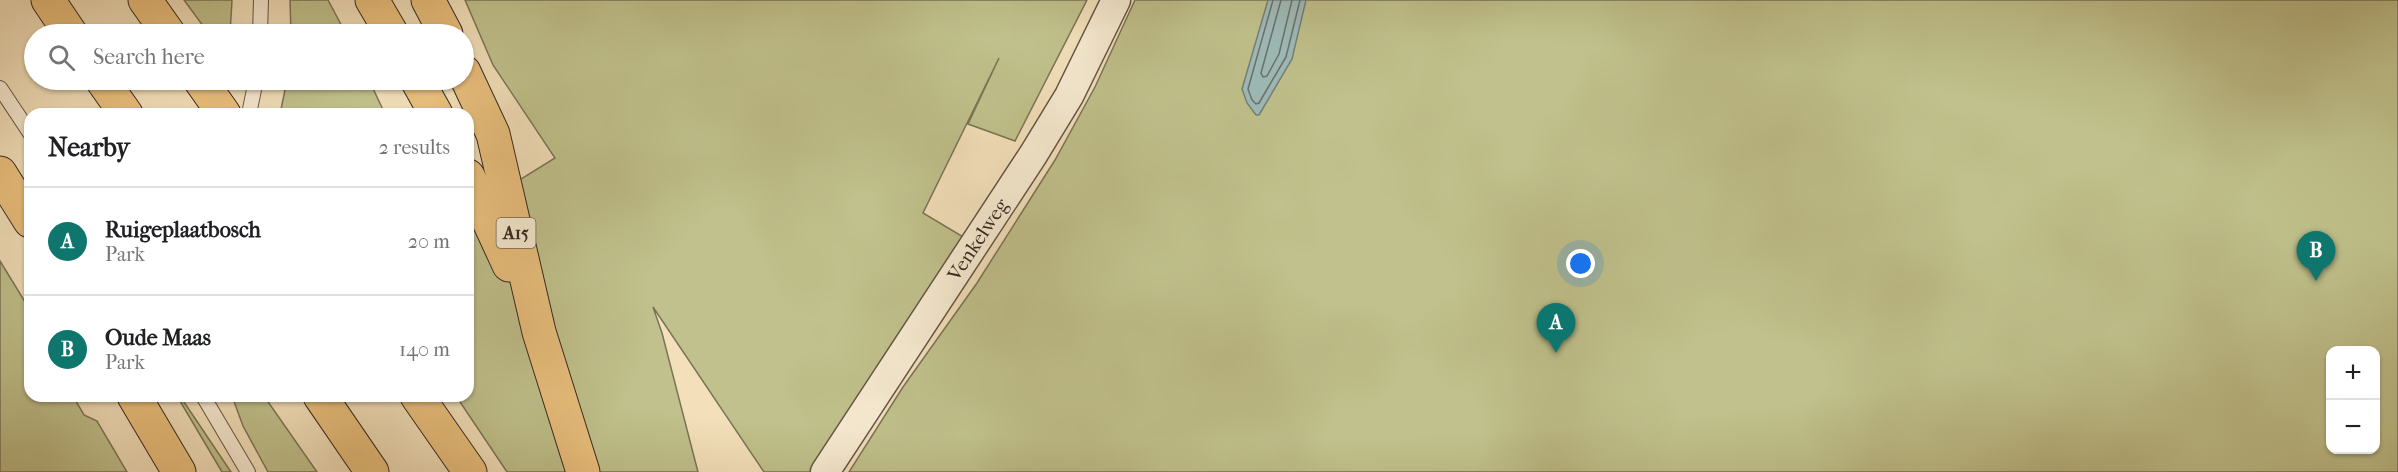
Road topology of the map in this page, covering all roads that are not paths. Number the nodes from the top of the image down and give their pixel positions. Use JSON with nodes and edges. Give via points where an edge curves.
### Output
{"nodes":[{"id":1,"x":48,"y":0,"type":"edge"},
{"id":2,"x":145,"y":0,"type":"edge"},
{"id":3,"x":261,"y":0,"type":"edge"},
{"id":4,"x":372,"y":0,"type":"edge"},
{"id":5,"x":428,"y":0,"type":"edge"},
{"id":6,"x":1116,"y":0,"type":"edge"},
{"id":7,"x":64,"y":24,"type":"edge"},
{"id":8,"x":162,"y":24,"type":"edge"},
{"id":9,"x":260,"y":24,"type":"edge"},
{"id":10,"x":386,"y":24,"type":"edge"},
{"id":11,"x":441,"y":24,"type":"edge"},
{"id":12,"x":0,"y":88,"type":"edge"},
{"id":13,"x":109,"y":90,"type":"edge"},
{"id":14,"x":207,"y":90,"type":"edge"},
{"id":15,"x":254,"y":90,"type":"edge"},
{"id":16,"x":423,"y":90,"type":"edge"},
{"id":17,"x":472,"y":90,"type":"edge"},
{"id":18,"x":122,"y":108,"type":"edge"},
{"id":19,"x":220,"y":108,"type":"edge"},
{"id":20,"x":250,"y":108,"type":"edge"},
{"id":21,"x":433,"y":108,"type":"edge"},
{"id":22,"x":24,"y":124,"type":"edge"},
{"id":23,"x":0,"y":173,"type":"edge"},
{"id":24,"x":474,"y":189,"type":"edge"},
{"id":25,"x":24,"y":211,"type":"edge"},
{"id":26,"x":539,"y":332,"type":"junction"},
{"id":27,"x":138,"y":402,"type":"edge"},
{"id":28,"x":207,"y":402,"type":"edge"},
{"id":29,"x":324,"y":402,"type":"edge"},
{"id":30,"x":421,"y":402,"type":"edge"},
{"id":31,"x":179,"y":472,"type":"edge"},
{"id":32,"x":248,"y":472,"type":"edge"},
{"id":33,"x":372,"y":472,"type":"edge"},
{"id":34,"x":470,"y":472,"type":"edge"},
{"id":35,"x":583,"y":472,"type":"edge"},
{"id":36,"x":825,"y":472,"type":"edge"}],
"edges":[{"from":1,"to":7,"type":"highway"},
{"from":2,"to":8,"type":"highway"},
{"from":3,"to":9,"type":"lane"},
{"from":4,"to":10,"type":"highway"},
{"from":5,"to":11,"type":"highway"},
{"from":6,"to":36,"type":"street","name":"Venkelweg","via":[[1069,96],[1033,155]]},
{"from":12,"to":22,"type":"lane"},
{"from":13,"to":18,"type":"highway"},
{"from":14,"to":19,"type":"highway"},
{"from":15,"to":20,"type":"lane"},
{"from":16,"to":21,"type":"highway"},
{"from":17,"to":26,"type":"highway","number":"A15","via":[[493,134]]},
{"from":23,"to":25,"type":"highway"},
{"from":24,"to":26,"type":"highway","number":"A15"},
{"from":26,"to":35,"type":"highway","number":"A15"},
{"from":27,"to":31,"type":"highway"},
{"from":28,"to":32,"type":"lane"},
{"from":29,"to":33,"type":"highway"},
{"from":30,"to":34,"type":"highway"}]}
